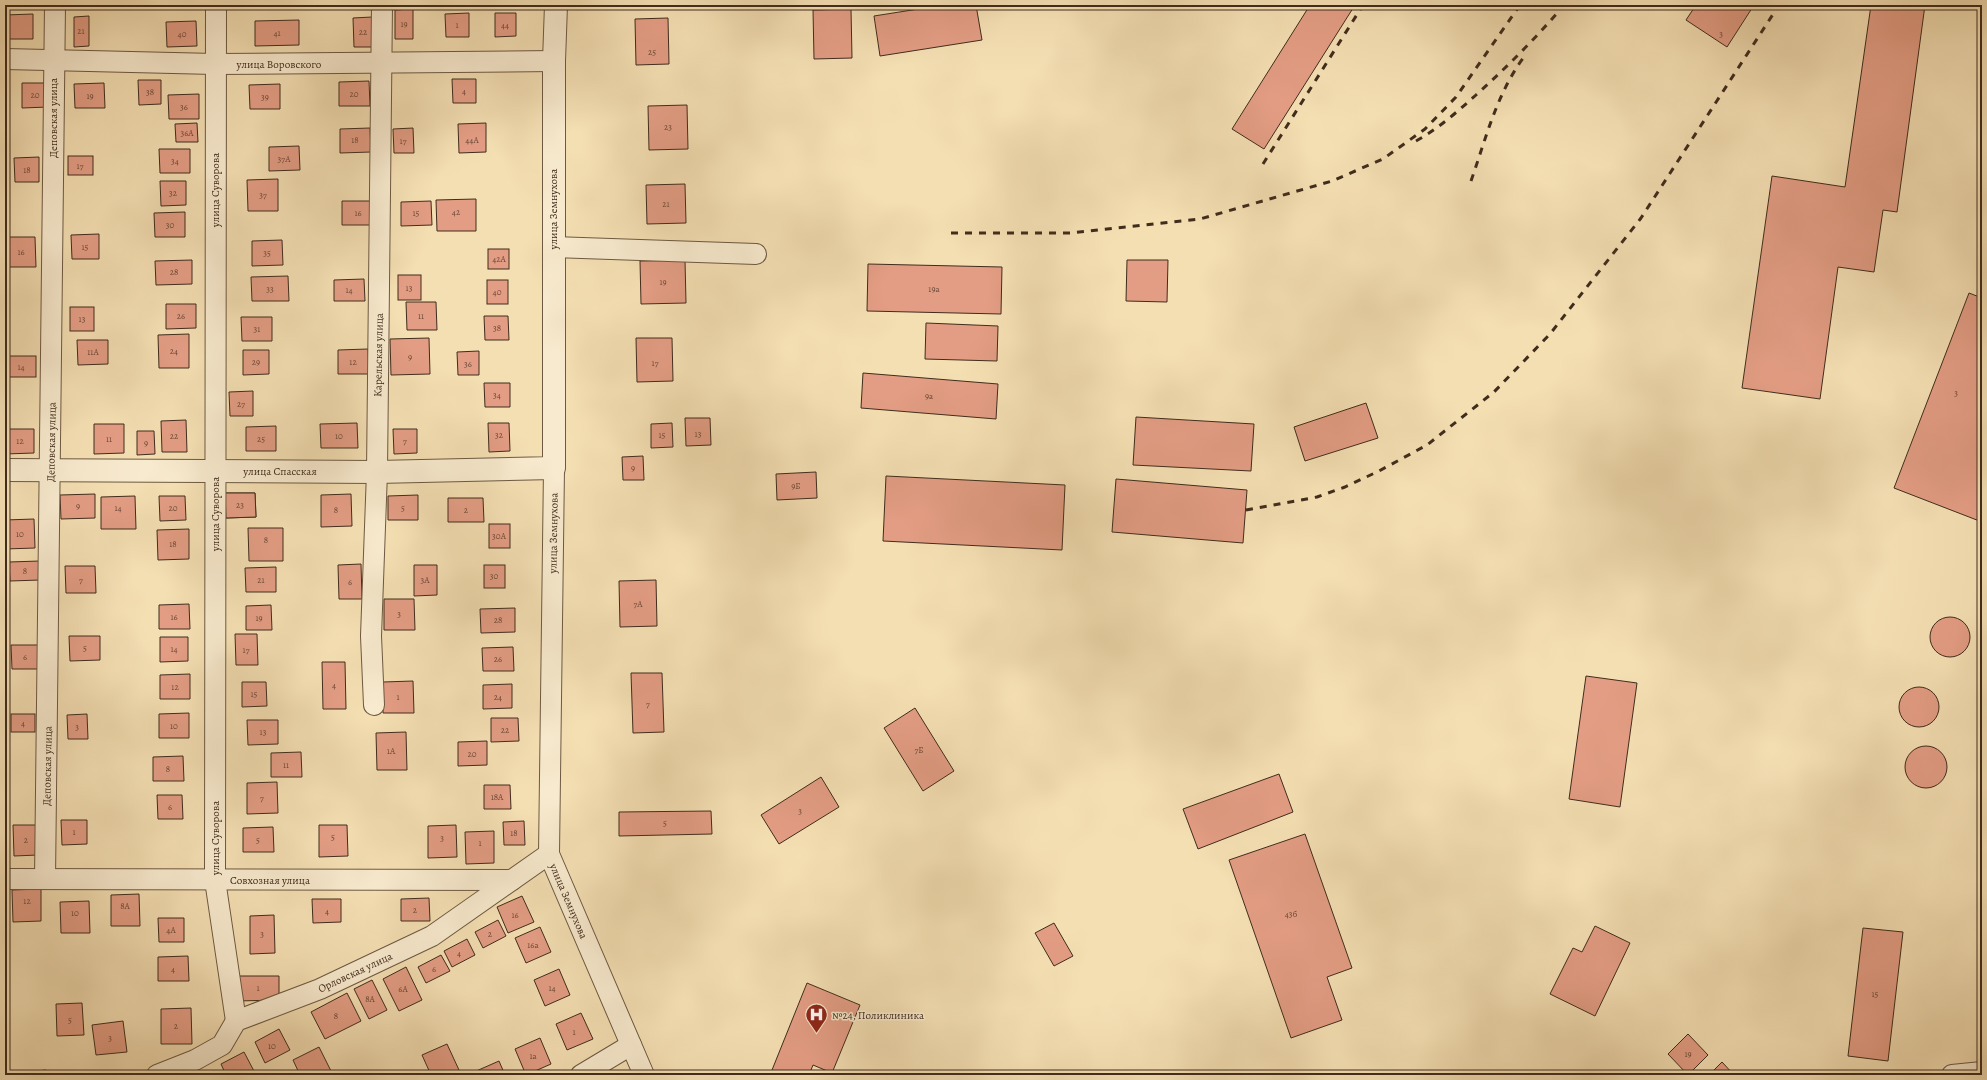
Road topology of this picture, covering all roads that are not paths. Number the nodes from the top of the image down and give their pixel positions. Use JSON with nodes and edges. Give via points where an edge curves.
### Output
{"nodes":[{"id":1,"x":54,"y":5,"type":"edge"},
{"id":2,"x":216,"y":5,"type":"edge"},
{"id":3,"x":382,"y":5,"type":"edge"},
{"id":4,"x":556,"y":5,"type":"edge"},
{"id":5,"x":54,"y":59,"type":"junction"},
{"id":6,"x":5,"y":60,"type":"edge"},
{"id":7,"x":554,"y":61,"type":"junction"},
{"id":8,"x":382,"y":63,"type":"junction"},
{"id":9,"x":215,"y":64,"type":"junction"},
{"id":10,"x":553,"y":247,"type":"junction"},
{"id":11,"x":756,"y":254,"type":"dead end"},
{"id":12,"x":554,"y":468,"type":"junction"},
{"id":13,"x":5,"y":470,"type":"edge"},
{"id":14,"x":50,"y":470,"type":"junction"},
{"id":15,"x":215,"y":471,"type":"junction"},
{"id":16,"x":377,"y":472,"type":"junction"},
{"id":17,"x":374,"y":705,"type":"dead end"},
{"id":18,"x":549,"y":854,"type":"junction"},
{"id":19,"x":5,"y":879,"type":"edge"},
{"id":20,"x":45,"y":879,"type":"junction"},
{"id":21,"x":215,"y":880,"type":"junction"},
{"id":22,"x":512,"y":880,"type":"junction"},
{"id":23,"x":236,"y":1022,"type":"junction"},
{"id":24,"x":631,"y":1045,"type":"junction"},
{"id":25,"x":1982,"y":1072,"type":"edge"},
{"id":26,"x":157,"y":1075,"type":"edge"},
{"id":27,"x":581,"y":1075,"type":"edge"},
{"id":28,"x":644,"y":1075,"type":"edge"},
{"id":29,"x":1952,"y":1075,"type":"edge"}],
"edges":[{"from":1,"to":5,"type":"street","name":"Деповская улица"},
{"from":2,"to":9,"type":"street","name":"улица Суворова"},
{"from":3,"to":8,"type":"street","name":"Карельская улица"},
{"from":4,"to":7,"type":"street","name":"улица Земнухова"},
{"from":5,"to":6,"type":"street","name":"улица Воровского"},
{"from":5,"to":9,"type":"street","name":"улица Воровского"},
{"from":5,"to":14,"type":"street","name":"Деповская улица"},
{"from":7,"to":8,"type":"street","name":"улица Воровского"},
{"from":7,"to":10,"type":"street","name":"улица Земнухова"},
{"from":8,"to":9,"type":"street","name":"улица Воровского"},
{"from":8,"to":16,"type":"street","name":"Карельская улица"},
{"from":9,"to":15,"type":"street","name":"улица Суворова"},
{"from":10,"to":11,"type":"street"},
{"from":10,"to":12,"type":"street","name":"улица Земнухова"},
{"from":12,"to":16,"type":"street","name":"улица Спасская"},
{"from":12,"to":18,"type":"street","name":"улица Земнухова"},
{"from":13,"to":14,"type":"street","name":"улица Спасская"},
{"from":14,"to":15,"type":"street","name":"улица Спасская"},
{"from":14,"to":20,"type":"street","name":"Деповская улица"},
{"from":15,"to":16,"type":"street","name":"улица Спасская"},
{"from":15,"to":21,"type":"street","name":"улица Суворова"},
{"from":16,"to":17,"type":"street","name":"Карельская улица","via":[[371,636]]},
{"from":18,"to":22,"type":"street","name":"Орловская улица"},
{"from":18,"to":24,"type":"street","name":"улица Земнухова"},
{"from":19,"to":20,"type":"street","name":"Совхозная улица"},
{"from":20,"to":21,"type":"street","name":"Совхозная улица"},
{"from":21,"to":22,"type":"street","name":"Совхозная улица"},
{"from":21,"to":23,"type":"street","name":"улица Суворова"},
{"from":22,"to":23,"type":"street","name":"Орловская улица","via":[[432,936],[320,989]]},
{"from":23,"to":26,"type":"street","via":[[222,1045],[195,1060]]},
{"from":24,"to":27,"type":"street"},
{"from":24,"to":28,"type":"street","name":"улица Земнухова"},
{"from":25,"to":29,"type":"street"}]}
